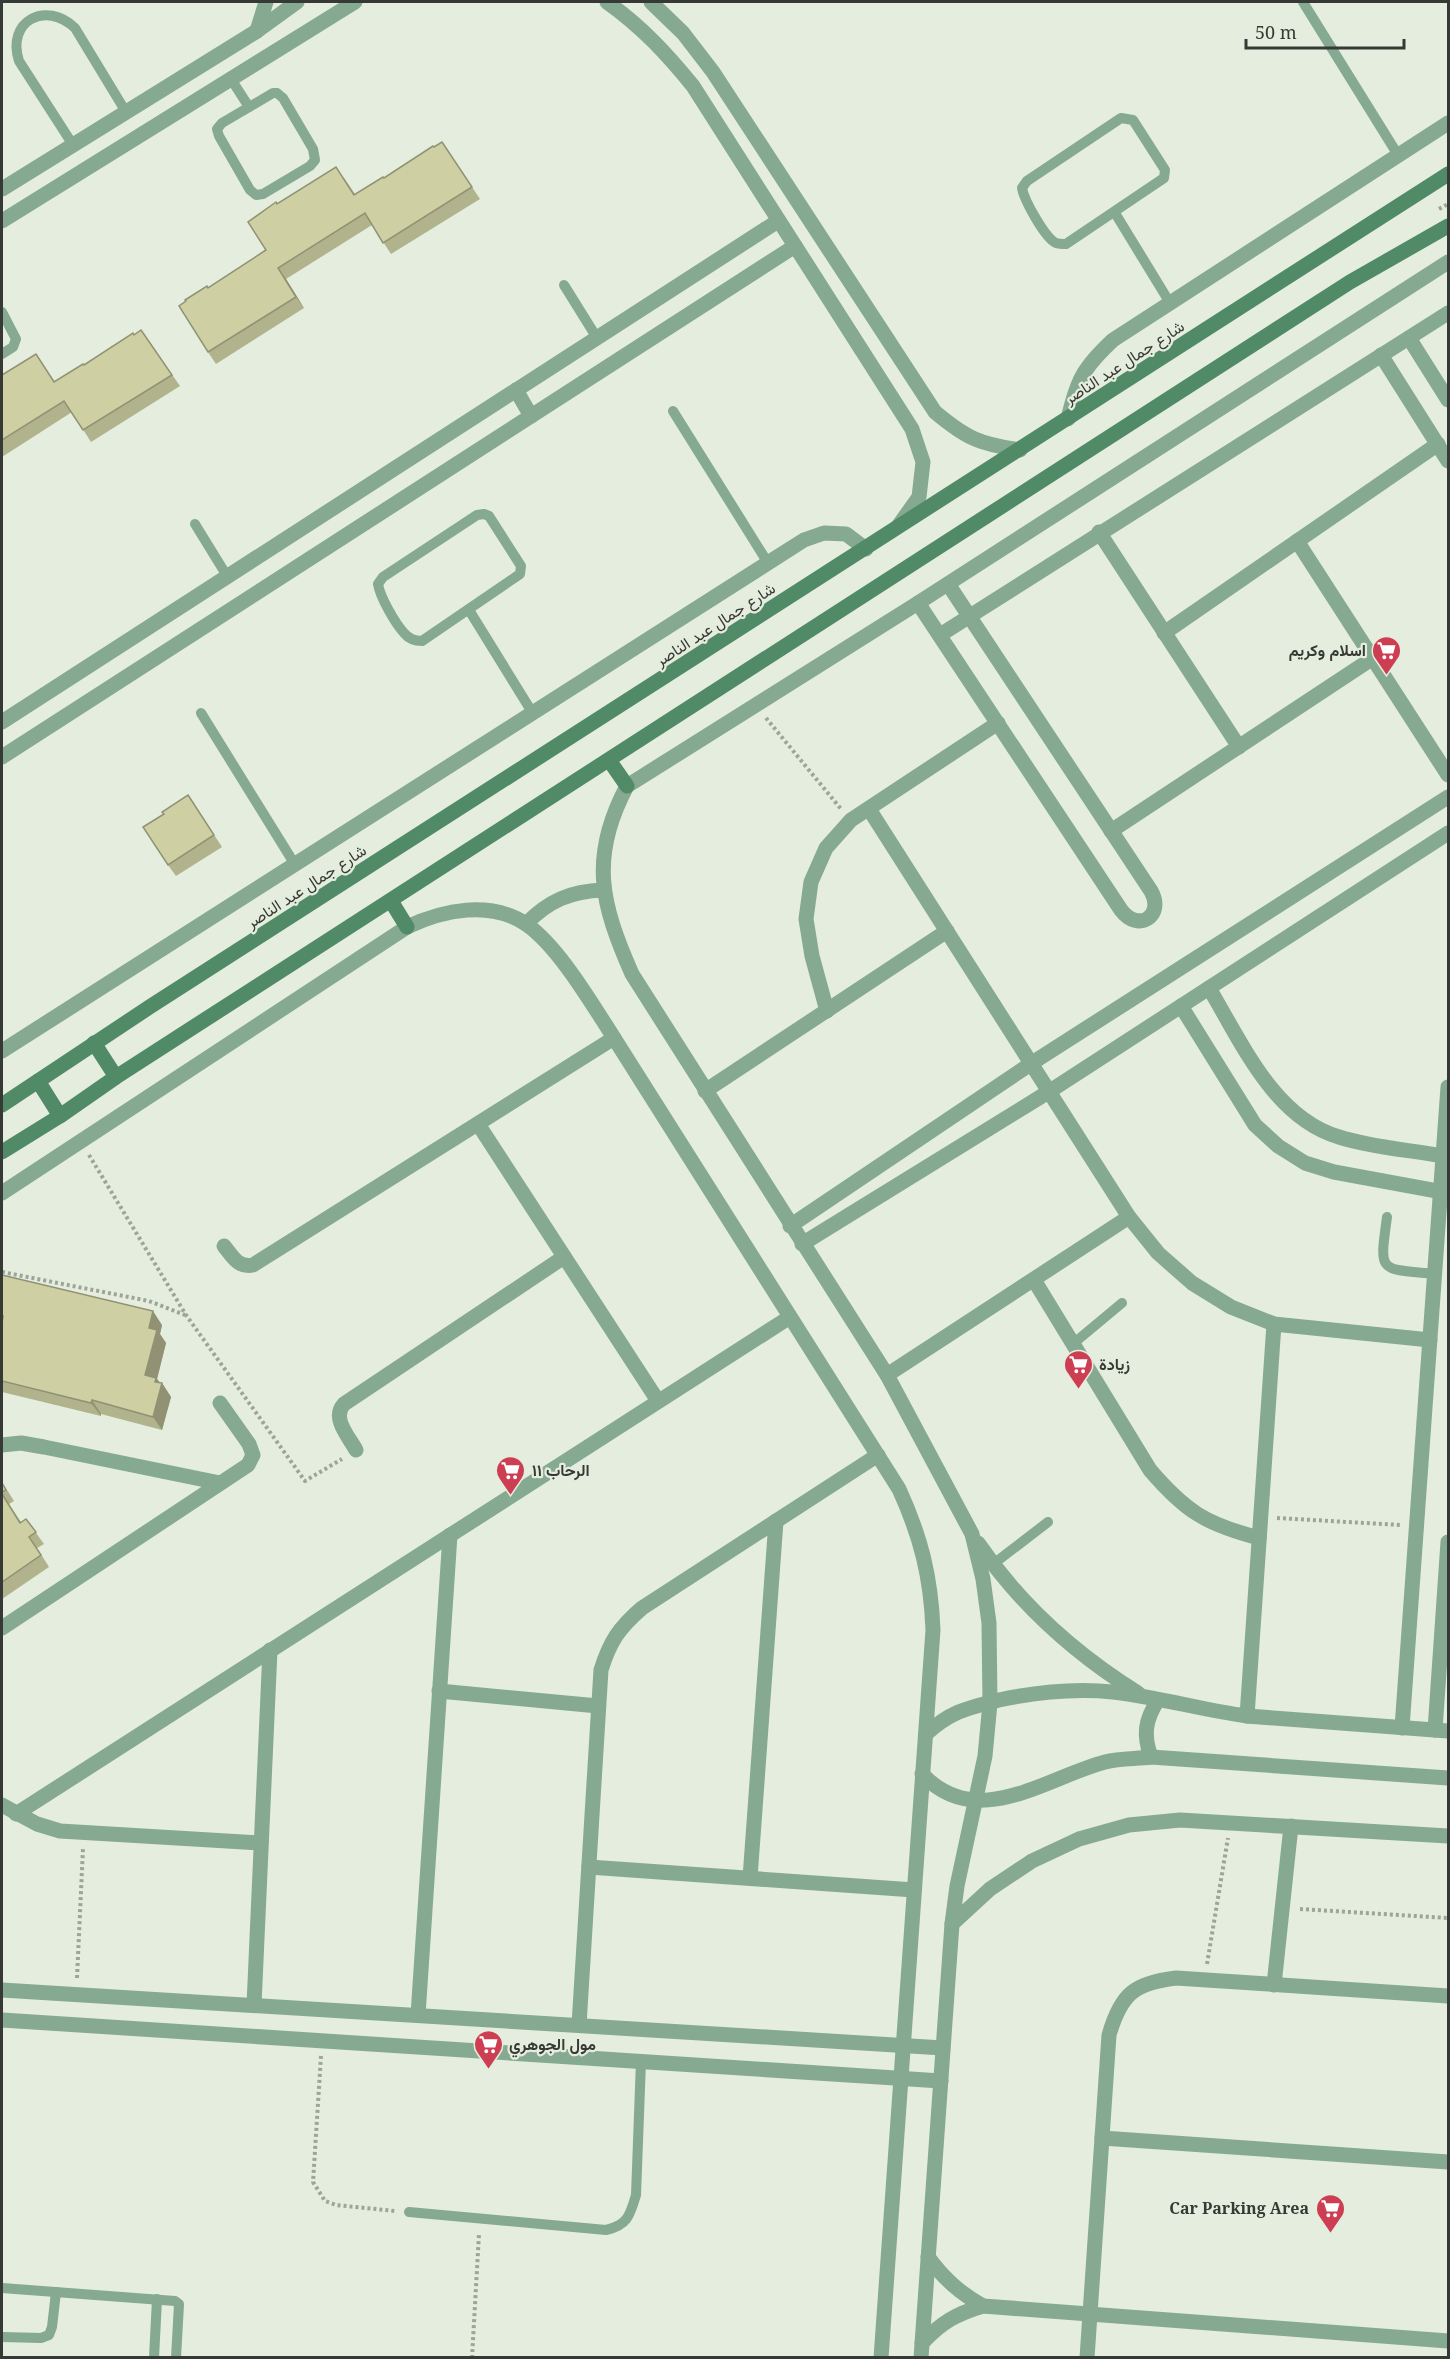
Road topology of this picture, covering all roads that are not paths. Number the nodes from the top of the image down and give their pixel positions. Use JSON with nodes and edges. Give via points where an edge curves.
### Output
{"nodes":[{"id":1,"x":266,"y":2,"type":"edge"},
{"id":2,"x":297,"y":2,"type":"edge"},
{"id":3,"x":356,"y":2,"type":"edge"},
{"id":4,"x":607,"y":2,"type":"edge"},
{"id":5,"x":651,"y":2,"type":"edge"},
{"id":6,"x":1303,"y":2,"type":"edge"},
{"id":7,"x":257,"y":31,"type":"junction"},
{"id":8,"x":231,"y":79,"type":"junction"},
{"id":9,"x":249,"y":107,"type":"junction"},
{"id":10,"x":126,"y":112,"type":"junction"},
{"id":11,"x":1449,"y":123,"type":"edge"},
{"id":12,"x":73,"y":145,"type":"junction"},
{"id":13,"x":1398,"y":155,"type":"junction"},
{"id":14,"x":1449,"y":174,"type":"edge"},
{"id":15,"x":2,"y":189,"type":"edge"},
{"id":16,"x":1115,"y":213,"type":"junction"},
{"id":17,"x":2,"y":221,"type":"edge"},
{"id":18,"x":778,"y":221,"type":"junction"},
{"id":19,"x":1449,"y":226,"type":"edge"},
{"id":20,"x":795,"y":246,"type":"junction"},
{"id":21,"x":1449,"y":262,"type":"edge"},
{"id":22,"x":564,"y":285,"type":"dead end"},
{"id":23,"x":1170,"y":303,"type":"junction"},
{"id":24,"x":2,"y":312,"type":"edge"},
{"id":25,"x":1449,"y":313,"type":"edge"},
{"id":26,"x":597,"y":338,"type":"junction"},
{"id":27,"x":1409,"y":338,"type":"junction"},
{"id":28,"x":2,"y":354,"type":"edge"},
{"id":29,"x":1381,"y":356,"type":"junction"},
{"id":30,"x":516,"y":390,"type":"junction"},
{"id":31,"x":1449,"y":400,"type":"edge"},
{"id":32,"x":673,"y":411,"type":"dead end"},
{"id":33,"x":531,"y":416,"type":"junction"},
{"id":34,"x":1068,"y":419,"type":"junction"},
{"id":35,"x":1438,"y":444,"type":"junction"},
{"id":36,"x":1020,"y":450,"type":"junction"},
{"id":37,"x":1449,"y":461,"type":"edge"},
{"id":38,"x":195,"y":524,"type":"dead end"},
{"id":39,"x":897,"y":528,"type":"junction"},
{"id":40,"x":1099,"y":532,"type":"junction"},
{"id":41,"x":1297,"y":541,"type":"junction"},
{"id":42,"x":866,"y":549,"type":"junction"},
{"id":43,"x":768,"y":563,"type":"junction"},
{"id":44,"x":227,"y":576,"type":"junction"},
{"id":45,"x":948,"y":584,"type":"junction"},
{"id":46,"x":918,"y":603,"type":"junction"},
{"id":47,"x":469,"y":610,"type":"junction"},
{"id":48,"x":970,"y":616,"type":"junction"},
{"id":49,"x":1164,"y":633,"type":"junction"},
{"id":50,"x":940,"y":635,"type":"junction"},
{"id":51,"x":1373,"y":658,"type":"junction"},
{"id":52,"x":532,"y":712,"type":"junction"},
{"id":53,"x":201,"y":713,"type":"dead end"},
{"id":54,"x":2,"y":722,"type":"edge"},
{"id":55,"x":998,"y":723,"type":"junction"},
{"id":56,"x":1239,"y":747,"type":"junction"},
{"id":57,"x":2,"y":757,"type":"edge"},
{"id":58,"x":609,"y":760,"type":"junction"},
{"id":59,"x":1449,"y":775,"type":"edge"},
{"id":60,"x":627,"y":786,"type":"junction"},
{"id":61,"x":1449,"y":797,"type":"edge"},
{"id":62,"x":869,"y":808,"type":"junction"},
{"id":63,"x":1111,"y":831,"type":"junction"},
{"id":64,"x":1448,"y":836,"type":"edge"},
{"id":65,"x":294,"y":863,"type":"junction"},
{"id":66,"x":603,"y":890,"type":"junction"},
{"id":67,"x":391,"y":901,"type":"junction"},
{"id":68,"x":526,"y":924,"type":"junction"},
{"id":69,"x":407,"y":927,"type":"junction"},
{"id":70,"x":947,"y":931,"type":"junction"},
{"id":71,"x":1209,"y":988,"type":"junction"},
{"id":72,"x":1181,"y":1006,"type":"junction"},
{"id":73,"x":827,"y":1011,"type":"junction"},
{"id":74,"x":614,"y":1038,"type":"junction"},
{"id":75,"x":94,"y":1043,"type":"junction"},
{"id":76,"x":2,"y":1051,"type":"edge"},
{"id":77,"x":1032,"y":1063,"type":"junction"},
{"id":78,"x":116,"y":1077,"type":"junction"},
{"id":79,"x":38,"y":1081,"type":"junction"},
{"id":80,"x":1449,"y":1086,"type":"edge"},
{"id":81,"x":705,"y":1091,"type":"junction"},
{"id":82,"x":1050,"y":1091,"type":"junction"},
{"id":83,"x":2,"y":1105,"type":"edge"},
{"id":84,"x":60,"y":1116,"type":"junction"},
{"id":85,"x":478,"y":1124,"type":"junction"},
{"id":86,"x":2,"y":1152,"type":"edge"},
{"id":87,"x":1446,"y":1156,"type":"edge"},
{"id":88,"x":1445,"y":1192,"type":"edge"},
{"id":89,"x":2,"y":1193,"type":"edge"},
{"id":90,"x":1129,"y":1217,"type":"junction"},
{"id":91,"x":1387,"y":1217,"type":"dead end"},
{"id":92,"x":790,"y":1226,"type":"junction"},
{"id":93,"x":802,"y":1244,"type":"junction"},
{"id":94,"x":224,"y":1246,"type":"dead end"},
{"id":95,"x":564,"y":1257,"type":"junction"},
{"id":96,"x":1435,"y":1274,"type":"junction"},
{"id":97,"x":1034,"y":1280,"type":"junction"},
{"id":98,"x":1122,"y":1303,"type":"dead end"},
{"id":99,"x":790,"y":1317,"type":"junction"},
{"id":100,"x":1274,"y":1324,"type":"junction"},
{"id":101,"x":1430,"y":1340,"type":"junction"},
{"id":102,"x":1074,"y":1343,"type":"junction"},
{"id":103,"x":887,"y":1375,"type":"junction"},
{"id":104,"x":658,"y":1401,"type":"junction"},
{"id":105,"x":220,"y":1402,"type":"dead end"},
{"id":106,"x":2,"y":1445,"type":"edge"},
{"id":107,"x":356,"y":1450,"type":"road end"},
{"id":108,"x":878,"y":1455,"type":"junction"},
{"id":109,"x":219,"y":1484,"type":"junction"},
{"id":110,"x":776,"y":1521,"type":"junction"},
{"id":111,"x":1048,"y":1522,"type":"dead end"},
{"id":112,"x":972,"y":1534,"type":"junction"},
{"id":113,"x":450,"y":1535,"type":"junction"},
{"id":114,"x":1259,"y":1538,"type":"junction"},
{"id":115,"x":1449,"y":1542,"type":"edge"},
{"id":116,"x":1448,"y":1560,"type":"edge"},
{"id":117,"x":992,"y":1565,"type":"junction"},
{"id":118,"x":2,"y":1628,"type":"edge"},
{"id":119,"x":270,"y":1650,"type":"junction"},
{"id":120,"x":439,"y":1691,"type":"junction"},
{"id":121,"x":1151,"y":1698,"type":"junction"},
{"id":122,"x":990,"y":1702,"type":"junction"},
{"id":123,"x":598,"y":1706,"type":"junction"},
{"id":124,"x":1247,"y":1716,"type":"junction"},
{"id":125,"x":1402,"y":1728,"type":"junction"},
{"id":126,"x":1442,"y":1731,"type":"edge"},
{"id":127,"x":926,"y":1734,"type":"junction"},
{"id":128,"x":1151,"y":1758,"type":"junction"},
{"id":129,"x":922,"y":1774,"type":"junction"},
{"id":130,"x":1449,"y":1778,"type":"edge"},
{"id":131,"x":977,"y":1800,"type":"junction"},
{"id":132,"x":2,"y":1805,"type":"edge"},
{"id":133,"x":16,"y":1814,"type":"junction"},
{"id":134,"x":1291,"y":1826,"type":"junction"},
{"id":135,"x":1449,"y":1836,"type":"edge"},
{"id":136,"x":261,"y":1843,"type":"junction"},
{"id":137,"x":589,"y":1867,"type":"junction"},
{"id":138,"x":750,"y":1878,"type":"junction"},
{"id":139,"x":914,"y":1890,"type":"junction"},
{"id":140,"x":952,"y":1924,"type":"junction"},
{"id":141,"x":1274,"y":1984,"type":"junction"},
{"id":142,"x":2,"y":1990,"type":"edge"},
{"id":143,"x":1449,"y":1996,"type":"edge"},
{"id":144,"x":254,"y":2005,"type":"junction"},
{"id":145,"x":418,"y":2015,"type":"junction"},
{"id":146,"x":2,"y":2020,"type":"edge"},
{"id":147,"x":579,"y":2025,"type":"junction"},
{"id":148,"x":903,"y":2045,"type":"junction"},
{"id":149,"x":943,"y":2048,"type":"junction"},
{"id":150,"x":641,"y":2061,"type":"junction"},
{"id":151,"x":900,"y":2078,"type":"junction"},
{"id":152,"x":941,"y":2081,"type":"junction"},
{"id":153,"x":1102,"y":2138,"type":"junction"},
{"id":154,"x":1449,"y":2162,"type":"edge"},
{"id":155,"x":409,"y":2212,"type":"road end"},
{"id":156,"x":928,"y":2257,"type":"junction"},
{"id":157,"x":2,"y":2288,"type":"edge"},
{"id":158,"x":56,"y":2292,"type":"junction"},
{"id":159,"x":157,"y":2300,"type":"junction"},
{"id":160,"x":983,"y":2306,"type":"junction"},
{"id":161,"x":1090,"y":2314,"type":"junction"},
{"id":162,"x":2,"y":2337,"type":"edge"},
{"id":163,"x":1449,"y":2341,"type":"edge"},
{"id":164,"x":921,"y":2350,"type":"edge"},
{"id":165,"x":154,"y":2358,"type":"edge"},
{"id":166,"x":176,"y":2358,"type":"edge"},
{"id":167,"x":881,"y":2358,"type":"edge"},
{"id":168,"x":1087,"y":2358,"type":"edge"}],
"edges":[{"from":1,"to":7,"type":"street"},
{"from":2,"to":7,"type":"street"},
{"from":3,"to":8,"type":"street"},
{"from":4,"to":18,"type":"street","via":[[665,51],[693,86]]},
{"from":5,"to":36,"type":"street","via":[[683,33],[713,72],[935,412],[960,433],[991,446]]},
{"from":6,"to":13,"type":"lane"},
{"from":7,"to":10,"type":"street"},
{"from":8,"to":9,"type":"lane"},
{"from":8,"to":17,"type":"street"},
{"from":9,"to":9,"type":"lane","via":[[273,93],[281,95],[316,156],[310,166],[259,196],[250,190],[217,133],[219,126]]},
{"from":10,"to":12,"type":"street"},
{"from":10,"to":12,"type":"lane","via":[[67,19],[43,13],[31,17],[16,37],[19,61]]},
{"from":11,"to":13,"type":"street"},
{"from":12,"to":15,"type":"street"},
{"from":13,"to":23,"type":"street"},
{"from":14,"to":34,"type":"main road","name":"شارع جمال عبد الناصر"},
{"from":16,"to":16,"type":"lane","via":[[1066,244],[1058,244],[1049,238],[1022,188],[1121,118],[1128,118],[1165,170],[1164,178]]},
{"from":16,"to":23,"type":"lane"},
{"from":18,"to":20,"type":"street"},
{"from":18,"to":26,"type":"street"},
{"from":19,"to":58,"type":"main road","via":[[1350,282]]},
{"from":20,"to":33,"type":"street"},
{"from":20,"to":39,"type":"street","via":[[912,429],[923,462],[919,497]]},
{"from":21,"to":45,"type":"street"},
{"from":22,"to":26,"type":"lane"},
{"from":23,"to":34,"type":"street","via":[[1113,340],[1091,360],[1076,384]]},
{"from":24,"to":28,"type":"lane","via":[[16,339],[14,347]]},
{"from":25,"to":27,"type":"street"},
{"from":26,"to":30,"type":"street"},
{"from":27,"to":29,"type":"street"},
{"from":27,"to":31,"type":"street"},
{"from":29,"to":35,"type":"street"},
{"from":29,"to":40,"type":"street"},
{"from":30,"to":33,"type":"street"},
{"from":30,"to":44,"type":"street"},
{"from":32,"to":43,"type":"lane"},
{"from":33,"to":57,"type":"street"},
{"from":34,"to":36,"type":"main road","name":"شارع جمال عبد الناصر"},
{"from":35,"to":37,"type":"street"},
{"from":35,"to":41,"type":"street"},
{"from":36,"to":39,"type":"main road","name":"شارع جمال عبد الناصر"},
{"from":38,"to":44,"type":"lane"},
{"from":39,"to":42,"type":"main road","name":"شارع جمال عبد الناصر"},
{"from":40,"to":48,"type":"street"},
{"from":40,"to":49,"type":"street"},
{"from":41,"to":49,"type":"street"},
{"from":41,"to":51,"type":"street"},
{"from":42,"to":43,"type":"street","via":[[846,534],[824,533],[804,540]]},
{"from":42,"to":75,"type":"main road","name":"شارع جمال عبد الناصر"},
{"from":43,"to":52,"type":"street"},
{"from":44,"to":54,"type":"street"},
{"from":45,"to":46,"type":"street"},
{"from":45,"to":48,"type":"street"},
{"from":46,"to":50,"type":"street"},
{"from":46,"to":60,"type":"street"},
{"from":47,"to":47,"type":"lane","via":[[422,640],[414,640],[405,634],[378,584],[383,577],[484,514],[521,566],[520,574]]},
{"from":47,"to":52,"type":"lane"},
{"from":48,"to":50,"type":"street"},
{"from":48,"to":63,"type":"street"},
{"from":49,"to":56,"type":"street"},
{"from":50,"to":55,"type":"street"},
{"from":51,"to":56,"type":"street"},
{"from":51,"to":59,"type":"street"},
{"from":52,"to":65,"type":"street"},
{"from":53,"to":65,"type":"lane"},
{"from":55,"to":62,"type":"street"},
{"from":55,"to":63,"type":"street","via":[[1126,917],[1144,921],[1151,916],[1155,899]]},
{"from":56,"to":63,"type":"street"},
{"from":58,"to":60,"type":"main road"},
{"from":58,"to":67,"type":"main road"},
{"from":60,"to":66,"type":"street","via":[[606,836]]},
{"from":61,"to":77,"type":"street"},
{"from":62,"to":70,"type":"street"},
{"from":62,"to":73,"type":"street","via":[[851,820],[826,848],[811,882],[806,919]]},
{"from":64,"to":71,"type":"street"},
{"from":65,"to":76,"type":"street"},
{"from":66,"to":68,"type":"street","via":[[586,890],[553,901]]},
{"from":66,"to":81,"type":"street","via":[[632,975]]},
{"from":67,"to":69,"type":"main road"},
{"from":67,"to":78,"type":"main road"},
{"from":68,"to":69,"type":"street","via":[[503,914],[453,910]]},
{"from":68,"to":74,"type":"street","via":[[571,973]]},
{"from":69,"to":89,"type":"street"},
{"from":70,"to":73,"type":"street"},
{"from":70,"to":77,"type":"street"},
{"from":71,"to":72,"type":"street"},
{"from":71,"to":87,"type":"street","via":[[1266,1080],[1297,1117],[1340,1138]]},
{"from":72,"to":82,"type":"street"},
{"from":72,"to":88,"type":"street","via":[[1255,1125],[1278,1146],[1305,1163],[1334,1172]]},
{"from":73,"to":81,"type":"street"},
{"from":74,"to":85,"type":"street"},
{"from":74,"to":99,"type":"street"},
{"from":75,"to":78,"type":"main road"},
{"from":75,"to":79,"type":"main road","name":"شارع جمال عبد الناصر"},
{"from":77,"to":82,"type":"street"},
{"from":77,"to":92,"type":"street"},
{"from":78,"to":84,"type":"main road"},
{"from":79,"to":83,"type":"main road","name":"شارع جمال عبد الناصر"},
{"from":79,"to":84,"type":"main road"},
{"from":80,"to":87,"type":"street"},
{"from":81,"to":92,"type":"street"},
{"from":82,"to":90,"type":"street"},
{"from":82,"to":93,"type":"street"},
{"from":84,"to":86,"type":"main road"},
{"from":85,"to":94,"type":"street","via":[[253,1265],[238,1263]]},
{"from":85,"to":95,"type":"street"},
{"from":87,"to":88,"type":"street"},
{"from":88,"to":96,"type":"street"},
{"from":90,"to":97,"type":"street"},
{"from":90,"to":100,"type":"street","via":[[1158,1253],[1192,1283],[1232,1307]]},
{"from":91,"to":96,"type":"lane","via":[[1382,1257],[1385,1265],[1392,1270]]},
{"from":92,"to":93,"type":"street"},
{"from":93,"to":103,"type":"street"},
{"from":95,"to":104,"type":"street"},
{"from":95,"to":107,"type":"street","via":[[344,1404],[339,1420]]},
{"from":96,"to":101,"type":"street"},
{"from":97,"to":102,"type":"street"},
{"from":97,"to":103,"type":"street"},
{"from":98,"to":102,"type":"lane"},
{"from":99,"to":104,"type":"street"},
{"from":99,"to":108,"type":"street"},
{"from":100,"to":101,"type":"street"},
{"from":100,"to":114,"type":"street"},
{"from":101,"to":125,"type":"street"},
{"from":102,"to":114,"type":"street","via":[[1150,1470],[1170,1494],[1221,1528]]},
{"from":103,"to":112,"type":"street"},
{"from":104,"to":113,"type":"street"},
{"from":105,"to":109,"type":"street","via":[[253,1455],[248,1465]]},
{"from":106,"to":109,"type":"street","via":[[44,1447]]},
{"from":108,"to":110,"type":"street"},
{"from":108,"to":127,"type":"street","via":[[914,1522],[932,1593]]},
{"from":109,"to":118,"type":"street"},
{"from":110,"to":123,"type":"street","via":[[622,1624],[601,1670]]},
{"from":110,"to":138,"type":"street"},
{"from":111,"to":117,"type":"lane"},
{"from":112,"to":117,"type":"street"},
{"from":112,"to":122,"type":"street","via":[[988,1623]]},
{"from":113,"to":119,"type":"street"},
{"from":113,"to":120,"type":"street"},
{"from":114,"to":124,"type":"street"},
{"from":115,"to":116,"type":"street"},
{"from":116,"to":126,"type":"street"},
{"from":117,"to":121,"type":"street","via":[[1053,1632],[1109,1675]]},
{"from":119,"to":133,"type":"street"},
{"from":119,"to":136,"type":"street"},
{"from":120,"to":123,"type":"street"},
{"from":120,"to":145,"type":"street"},
{"from":121,"to":122,"type":"street","via":[[1082,1690]]},
{"from":121,"to":124,"type":"street"},
{"from":121,"to":128,"type":"street","via":[[1146,1728]]},
{"from":122,"to":127,"type":"street","via":[[956,1712]]},
{"from":122,"to":131,"type":"street"},
{"from":123,"to":137,"type":"street"},
{"from":124,"to":125,"type":"street"},
{"from":125,"to":126,"type":"street"},
{"from":127,"to":129,"type":"street"},
{"from":128,"to":130,"type":"street"},
{"from":128,"to":131,"type":"street","via":[[1106,1762],[1034,1790]]},
{"from":129,"to":131,"type":"street","via":[[946,1794]]},
{"from":129,"to":139,"type":"street"},
{"from":131,"to":140,"type":"street"},
{"from":132,"to":133,"type":"street"},
{"from":133,"to":136,"type":"street","via":[[60,1831]]},
{"from":134,"to":135,"type":"street"},
{"from":134,"to":140,"type":"street","via":[[1180,1820],[1129,1825],[1079,1839],[1024,1866],[990,1889]]},
{"from":134,"to":141,"type":"street"},
{"from":136,"to":144,"type":"street"},
{"from":137,"to":138,"type":"street"},
{"from":137,"to":147,"type":"street"},
{"from":138,"to":139,"type":"street"},
{"from":139,"to":148,"type":"street"},
{"from":140,"to":149,"type":"street"},
{"from":141,"to":143,"type":"street"},
{"from":141,"to":153,"type":"street","via":[[1176,1978],[1152,1981],[1131,1992],[1116,2012],[1109,2036]]},
{"from":142,"to":144,"type":"street"},
{"from":144,"to":145,"type":"street"},
{"from":145,"to":147,"type":"street"},
{"from":146,"to":150,"type":"street"},
{"from":147,"to":148,"type":"street"},
{"from":148,"to":149,"type":"street"},
{"from":148,"to":151,"type":"street"},
{"from":149,"to":152,"type":"street"},
{"from":150,"to":151,"type":"street"},
{"from":150,"to":155,"type":"lane","via":[[636,2195],[630,2215],[619,2227],[606,2230]]},
{"from":151,"to":152,"type":"street"},
{"from":151,"to":167,"type":"street"},
{"from":152,"to":156,"type":"street"},
{"from":153,"to":154,"type":"street"},
{"from":153,"to":161,"type":"street"},
{"from":156,"to":160,"type":"street","via":[[961,2294]]},
{"from":156,"to":164,"type":"street"},
{"from":157,"to":158,"type":"lane"},
{"from":158,"to":159,"type":"lane"},
{"from":158,"to":162,"type":"lane","via":[[49,2335]]},
{"from":159,"to":165,"type":"lane"},
{"from":159,"to":166,"type":"lane","via":[[178,2302]]},
{"from":160,"to":161,"type":"street"},
{"from":160,"to":164,"type":"street","via":[[960,2313],[939,2326]]},
{"from":161,"to":163,"type":"street"},
{"from":161,"to":168,"type":"street"}]}
